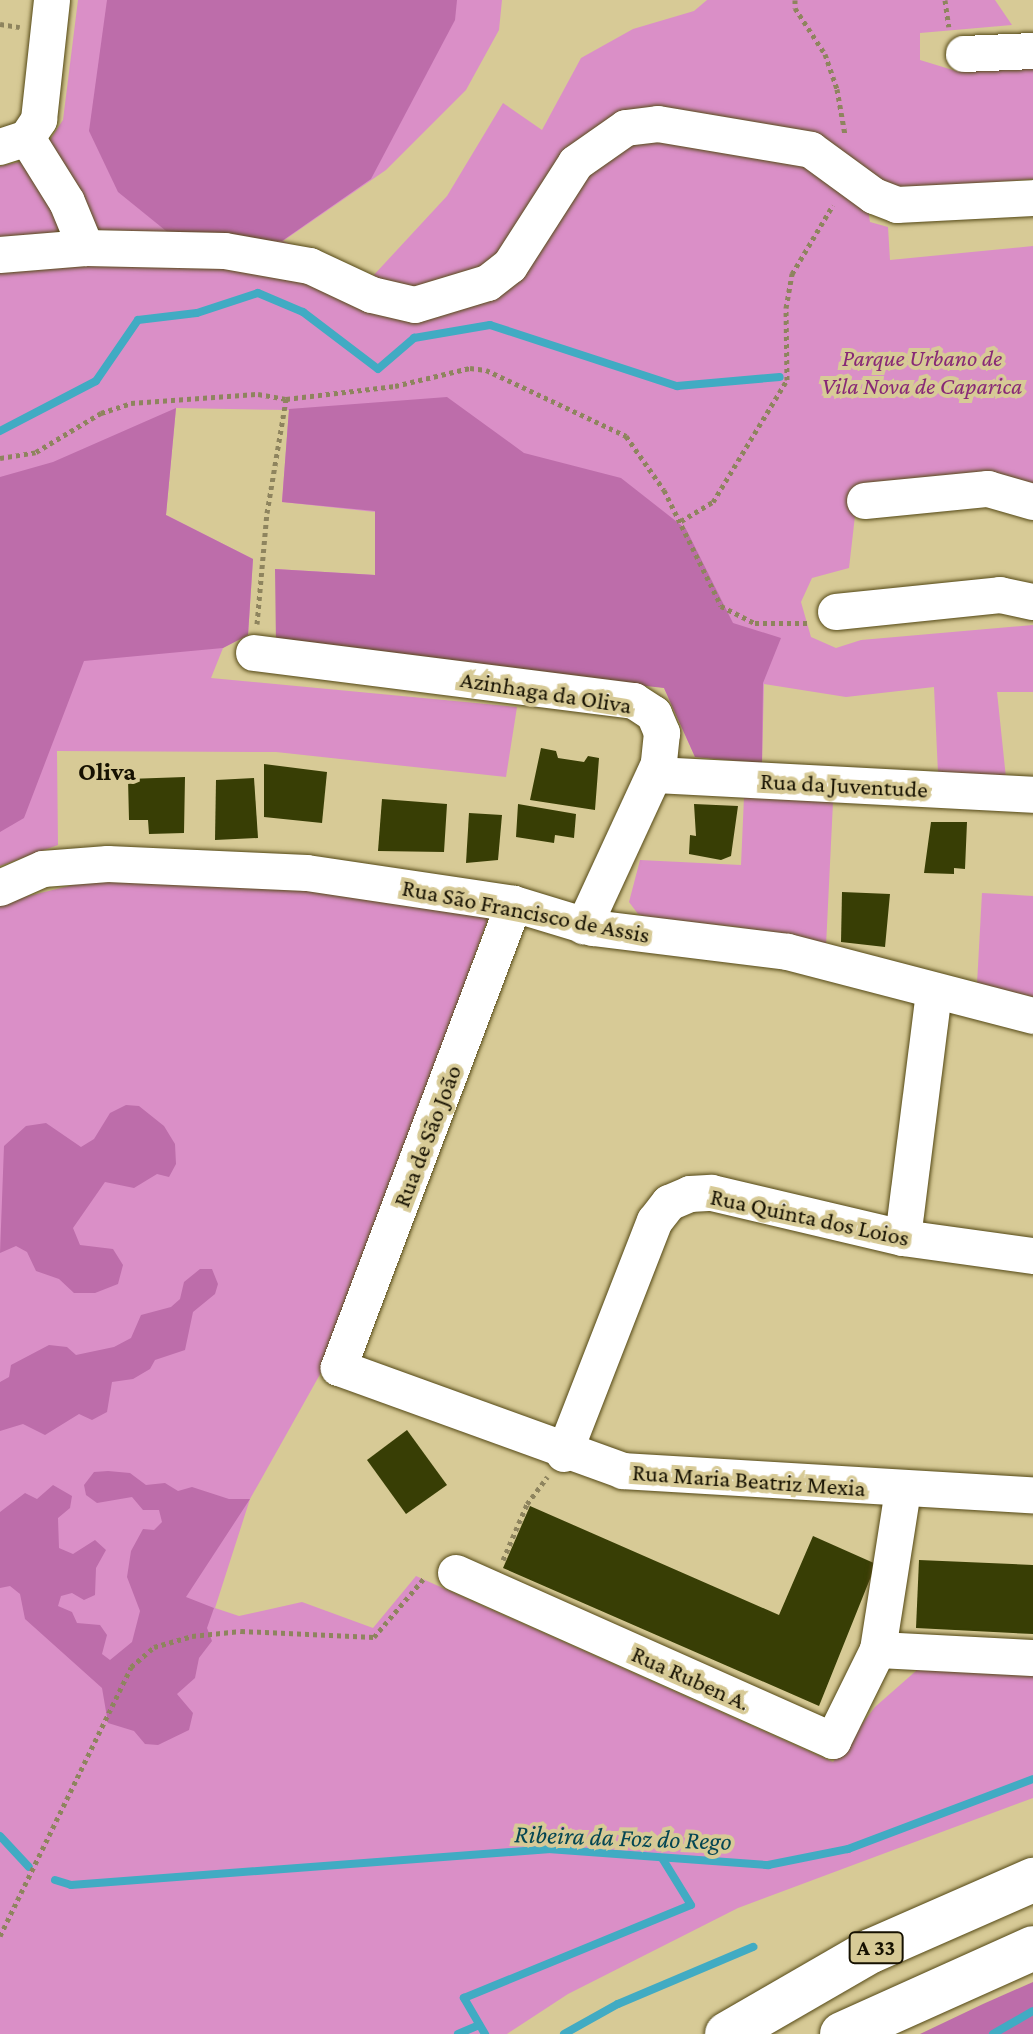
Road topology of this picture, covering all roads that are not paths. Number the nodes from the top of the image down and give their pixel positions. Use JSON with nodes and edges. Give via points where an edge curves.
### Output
{"nodes":[{"id":1,"x":52,"y":0,"type":"edge"},
{"id":2,"x":1033,"y":51,"type":"edge"},
{"id":3,"x":964,"y":54,"type":"dead end"},
{"id":4,"x":14,"y":142,"type":"edge"},
{"id":5,"x":1033,"y":198,"type":"edge"},
{"id":6,"x":86,"y":248,"type":"junction"},
{"id":7,"x":0,"y":255,"type":"edge"},
{"id":8,"x":865,"y":501,"type":"dead end"},
{"id":9,"x":1033,"y":502,"type":"edge"},
{"id":10,"x":1033,"y":602,"type":"edge"},
{"id":11,"x":836,"y":612,"type":"road end"},
{"id":12,"x":254,"y":653,"type":"road end"},
{"id":13,"x":655,"y":775,"type":"junction"},
{"id":14,"x":1033,"y":795,"type":"edge"},
{"id":15,"x":0,"y":888,"type":"edge"},
{"id":16,"x":514,"y":904,"type":"junction"},
{"id":17,"x":584,"y":926,"type":"junction"},
{"id":18,"x":934,"y":992,"type":"junction"},
{"id":19,"x":1033,"y":1016,"type":"edge"},
{"id":20,"x":903,"y":1238,"type":"junction"},
{"id":21,"x":1033,"y":1256,"type":"edge"},
{"id":22,"x":339,"y":1368,"type":"joint"},
{"id":23,"x":564,"y":1454,"type":"junction"},
{"id":24,"x":903,"y":1491,"type":"junction"},
{"id":25,"x":1033,"y":1495,"type":"edge"},
{"id":26,"x":456,"y":1573,"type":"road end"},
{"id":27,"x":878,"y":1650,"type":"junction"},
{"id":28,"x":1033,"y":1658,"type":"edge"},
{"id":29,"x":1033,"y":1880,"type":"edge"},
{"id":30,"x":1033,"y":1948,"type":"edge"},
{"id":31,"x":727,"y":2034,"type":"edge"},
{"id":32,"x":842,"y":2034,"type":"edge"}],
"edges":[{"from":1,"to":4,"type":"street","via":[[41,109]]},
{"from":2,"to":3,"type":"street"},
{"from":4,"to":6,"type":"street","via":[[67,202]]},
{"from":5,"to":6,"type":"street","via":[[897,205],[874,196],[811,150],[658,124],[626,128],[576,163],[510,266],[488,283],[415,305],[372,295],[310,266],[225,251]]},
{"from":6,"to":7,"type":"street"},
{"from":8,"to":9,"type":"street","via":[[988,489]]},
{"from":10,"to":11,"type":"street","via":[[1000,595]]},
{"from":12,"to":13,"type":"street","name":"Azinhaga da Oliva","via":[[634,701],[654,714],[662,733]]},
{"from":13,"to":14,"type":"street","name":"Rua da Juventude"},
{"from":13,"to":17,"type":"street","name":"Azinhaga da Oliva"},
{"from":15,"to":16,"type":"street","name":"Rua São Francisco de Assis","via":[[43,869],[108,864],[307,873]]},
{"from":16,"to":17,"type":"street","name":"Rua São Francisco de Assis"},
{"from":16,"to":22,"type":"street","name":"Rua de São João"},
{"from":17,"to":18,"type":"street","name":"Rua São Francisco de Assis","via":[[788,952]]},
{"from":18,"to":19,"type":"street","name":"Rua São Francisco de Assis"},
{"from":18,"to":20,"type":"street"},
{"from":20,"to":21,"type":"street","name":"Rua Quinta dos Loios"},
{"from":20,"to":23,"type":"street","name":"Rua Quinta dos Loios","via":[[712,1193],[690,1194],[669,1203],[655,1221]]},
{"from":22,"to":23,"type":"street","name":"Rua Maria Beatriz Mexia"},
{"from":23,"to":24,"type":"street","name":"Rua Maria Beatriz Mexia","via":[[623,1471]]},
{"from":24,"to":25,"type":"street","name":"Rua Maria Beatriz Mexia"},
{"from":24,"to":27,"type":"street","name":"Rua Ruben A."},
{"from":26,"to":27,"type":"street","name":"Rua Ruben A.","via":[[833,1741]]},
{"from":27,"to":28,"type":"street"},
{"from":29,"to":31,"type":"highway","number":"A 33","via":[[871,1951]]},
{"from":30,"to":32,"type":"highway","number":"A 33"}]}
